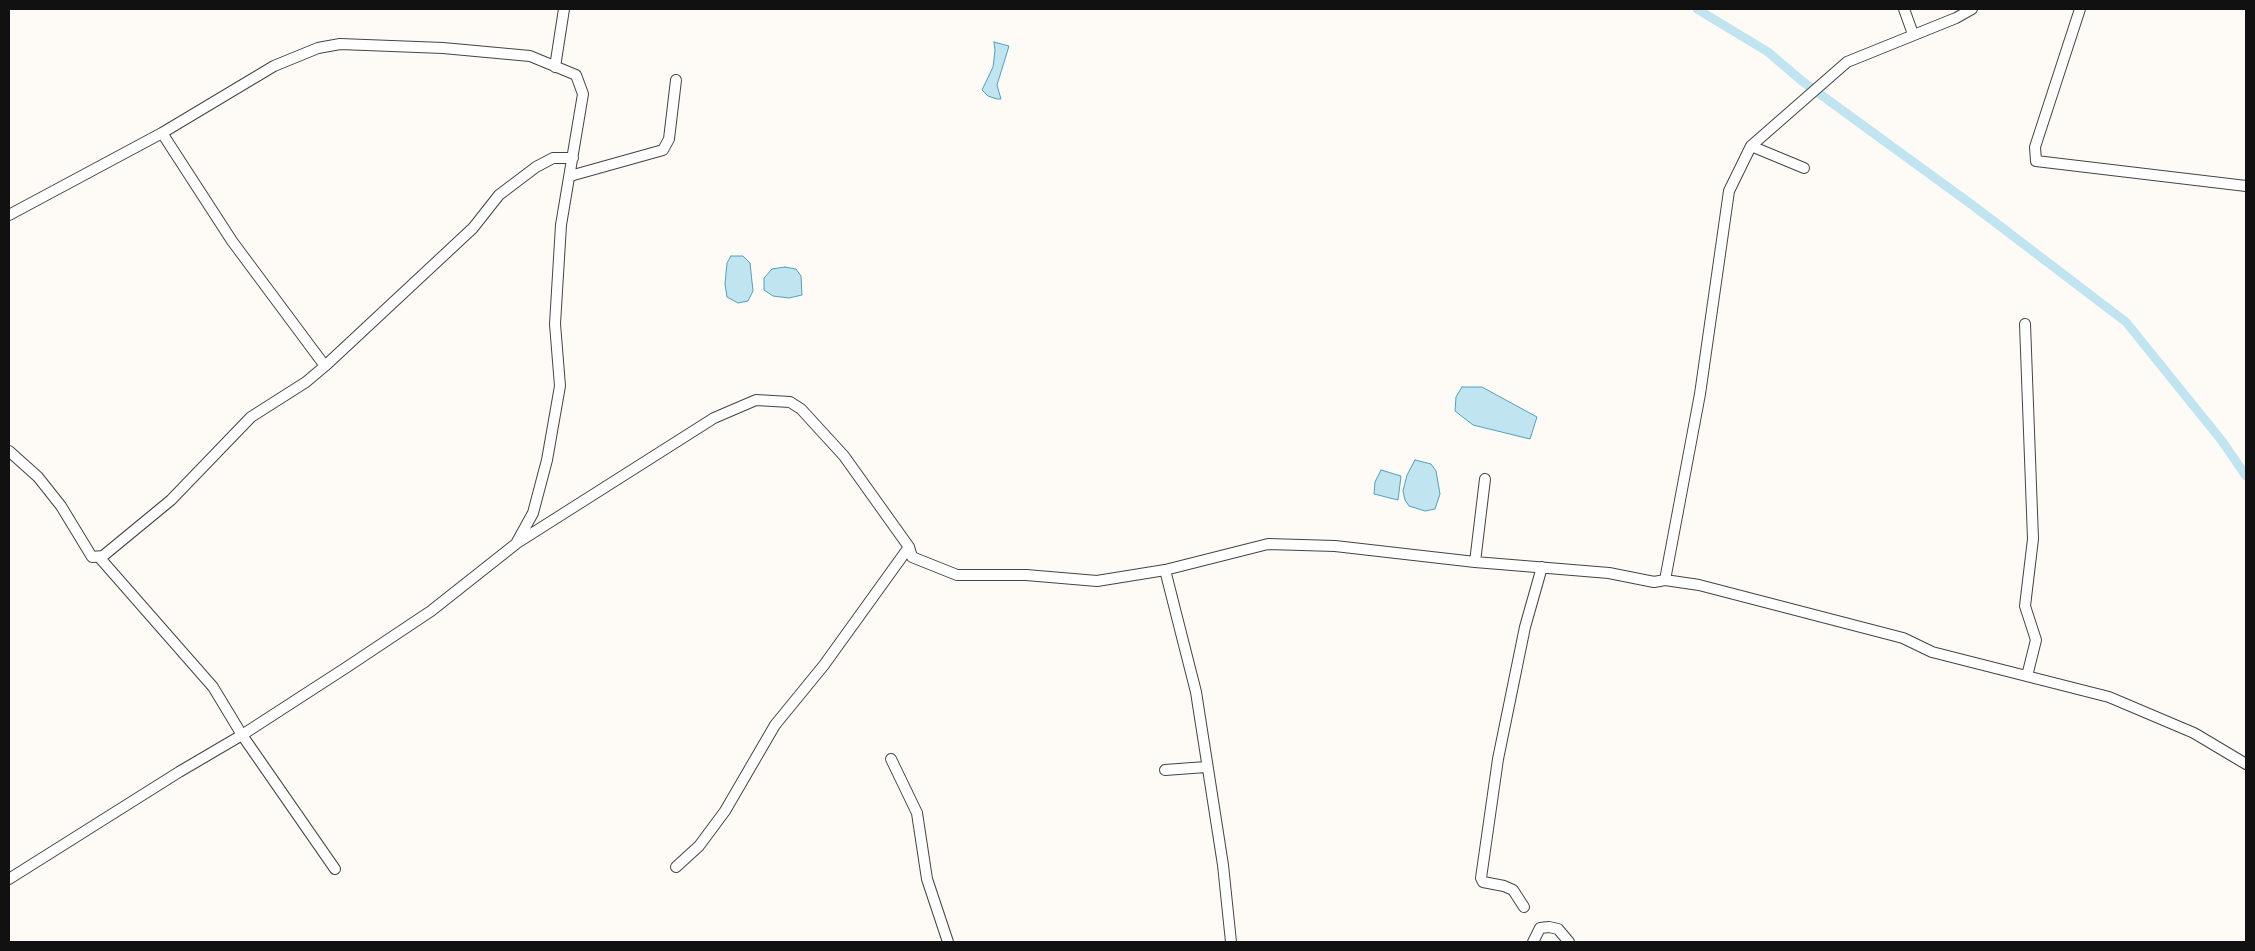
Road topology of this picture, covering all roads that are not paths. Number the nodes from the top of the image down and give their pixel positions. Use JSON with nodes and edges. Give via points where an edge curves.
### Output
{"nodes":[{"id":1,"x":564,"y":9,"type":"edge"},
{"id":2,"x":1904,"y":9,"type":"edge"},
{"id":3,"x":1972,"y":9,"type":"edge"},
{"id":4,"x":2080,"y":9,"type":"edge"},
{"id":5,"x":1913,"y":34,"type":"junction"},
{"id":6,"x":555,"y":67,"type":"junction"},
{"id":7,"x":676,"y":80,"type":"dead end"},
{"id":8,"x":162,"y":133,"type":"junction"},
{"id":9,"x":1751,"y":146,"type":"junction"},
{"id":10,"x":573,"y":158,"type":"junction"},
{"id":11,"x":1804,"y":168,"type":"dead end"},
{"id":12,"x":570,"y":176,"type":"junction"},
{"id":13,"x":2246,"y":186,"type":"edge"},
{"id":14,"x":9,"y":215,"type":"edge"},
{"id":15,"x":2024,"y":324,"type":"dead end"},
{"id":16,"x":325,"y":366,"type":"junction"},
{"id":17,"x":9,"y":451,"type":"edge"},
{"id":18,"x":1485,"y":479,"type":"dead end"},
{"id":19,"x":517,"y":543,"type":"junction"},
{"id":20,"x":909,"y":547,"type":"junction"},
{"id":21,"x":99,"y":557,"type":"junction"},
{"id":22,"x":1475,"y":562,"type":"junction"},
{"id":23,"x":1542,"y":567,"type":"junction"},
{"id":24,"x":1165,"y":570,"type":"junction"},
{"id":25,"x":1665,"y":580,"type":"junction"},
{"id":26,"x":2027,"y":676,"type":"junction"},
{"id":27,"x":242,"y":735,"type":"junction"},
{"id":28,"x":891,"y":760,"type":"dead end"},
{"id":29,"x":2246,"y":764,"type":"edge"},
{"id":30,"x":1206,"y":767,"type":"junction"},
{"id":31,"x":1165,"y":770,"type":"dead end"},
{"id":32,"x":676,"y":867,"type":"dead end"},
{"id":33,"x":335,"y":869,"type":"dead end"},
{"id":34,"x":9,"y":879,"type":"edge"},
{"id":35,"x":1524,"y":907,"type":"dead end"},
{"id":36,"x":948,"y":942,"type":"edge"},
{"id":37,"x":1231,"y":942,"type":"edge"},
{"id":38,"x":1533,"y":942,"type":"edge"},
{"id":39,"x":1569,"y":942,"type":"edge"}],
"edges":[{"from":1,"to":6,"type":"street"},
{"from":2,"to":5,"type":"street"},
{"from":3,"to":5,"type":"street"},
{"from":4,"to":13,"type":"street","via":[[2035,147],[2036,160]]},
{"from":5,"to":9,"type":"street","via":[[1847,62]]},
{"from":6,"to":8,"type":"street","via":[[530,56],[443,48],[340,44],[318,48],[274,66]]},
{"from":6,"to":10,"type":"street","via":[[576,75],[583,94]]},
{"from":7,"to":12,"type":"street","via":[[669,139],[663,150]]},
{"from":8,"to":14,"type":"street"},
{"from":8,"to":16,"type":"street","via":[[232,241]]},
{"from":9,"to":11,"type":"street"},
{"from":9,"to":25,"type":"street","via":[[1730,191],[1700,394]]},
{"from":10,"to":12,"type":"street"},
{"from":10,"to":16,"type":"street","via":[[553,158],[499,195],[473,228]]},
{"from":12,"to":19,"type":"street","via":[[561,225],[555,324],[560,386],[542,478],[532,513]]},
{"from":15,"to":26,"type":"street","via":[[2032,539],[2025,606],[2036,640]]},
{"from":16,"to":21,"type":"street","via":[[251,417],[172,500]]},
{"from":17,"to":21,"type":"street","via":[[38,477],[61,506],[92,558]]},
{"from":18,"to":22,"type":"street"},
{"from":19,"to":20,"type":"street","via":[[714,418],[756,400],[778,400],[790,402],[801,409],[844,456]]},
{"from":19,"to":27,"type":"street","via":[[431,611]]},
{"from":20,"to":24,"type":"street","via":[[912,557],[957,575],[1026,575],[1097,581]]},
{"from":20,"to":32,"type":"street","via":[[824,665],[775,725],[726,811],[699,846]]},
{"from":21,"to":27,"type":"street","via":[[213,687]]},
{"from":22,"to":23,"type":"street"},
{"from":22,"to":24,"type":"street","via":[[1335,546],[1268,544]]},
{"from":23,"to":25,"type":"street","via":[[1610,573],[1654,582]]},
{"from":23,"to":35,"type":"street","via":[[1524,627],[1498,759],[1481,880],[1513,890]]},
{"from":24,"to":30,"type":"street","via":[[1196,692]]},
{"from":25,"to":26,"type":"street","via":[[1700,585],[1903,638],[1932,652]]},
{"from":26,"to":29,"type":"street","via":[[2109,697],[2194,733]]},
{"from":27,"to":33,"type":"street"},
{"from":27,"to":34,"type":"street"},
{"from":28,"to":36,"type":"street","via":[[917,813],[927,879]]},
{"from":30,"to":31,"type":"street"},
{"from":30,"to":37,"type":"street","via":[[1223,866]]},
{"from":38,"to":39,"type":"street","via":[[1540,928],[1549,926],[1558,929]]}]}
